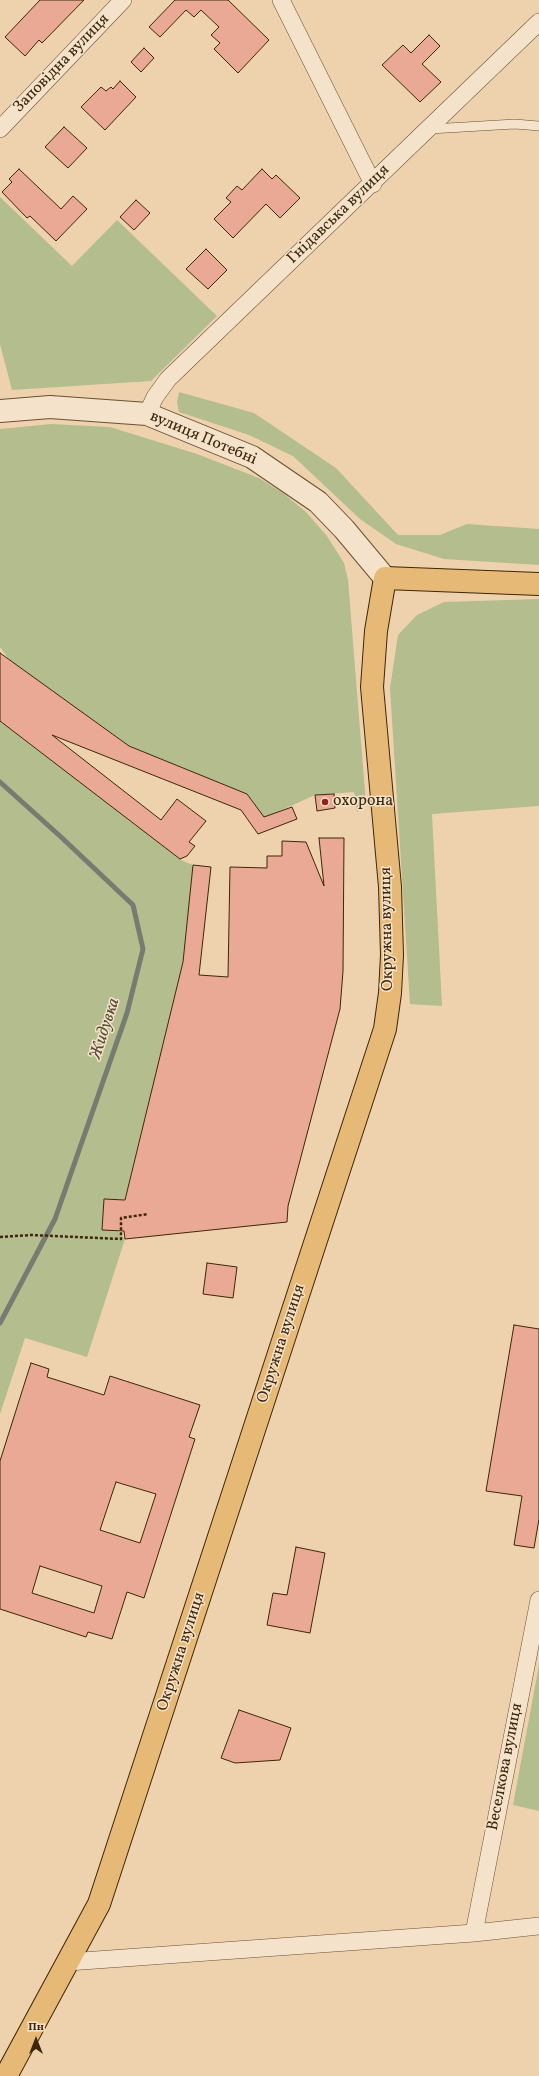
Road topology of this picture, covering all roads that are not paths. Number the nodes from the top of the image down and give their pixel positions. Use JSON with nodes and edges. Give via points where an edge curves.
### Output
{"nodes":[{"id":1,"x":123,"y":0,"type":"edge"},
{"id":2,"x":282,"y":0,"type":"edge"},
{"id":3,"x":539,"y":22,"type":"edge"},
{"id":4,"x":539,"y":126,"type":"edge"},
{"id":5,"x":0,"y":129,"type":"edge"},
{"id":6,"x":430,"y":129,"type":"junction"},
{"id":7,"x":373,"y":184,"type":"junction"},
{"id":8,"x":0,"y":411,"type":"edge"},
{"id":9,"x":147,"y":414,"type":"junction"},
{"id":10,"x":385,"y":578,"type":"junction"},
{"id":11,"x":539,"y":584,"type":"edge"},
{"id":12,"x":539,"y":1600,"type":"edge"},
{"id":13,"x":539,"y":1926,"type":"edge"},
{"id":14,"x":474,"y":1933,"type":"junction"},
{"id":15,"x":68,"y":1962,"type":"junction"},
{"id":16,"x":6,"y":2076,"type":"edge"}],
"edges":[{"from":1,"to":5,"type":"street","name":"Заповідна вулиця"},
{"from":2,"to":7,"type":"street"},
{"from":3,"to":6,"type":"street","name":"Гнідавська вулиця"},
{"from":4,"to":6,"type":"lane","via":[[515,124]]},
{"from":6,"to":7,"type":"street","name":"Гнідавська вулиця"},
{"from":7,"to":9,"type":"street","name":"Гнідавська вулиця","via":[[168,379]]},
{"from":8,"to":9,"type":"street","name":"вулиця Потебні","via":[[50,407]]},
{"from":9,"to":10,"type":"street","name":"вулиця Потебні","via":[[252,457],[312,498],[344,529]]},
{"from":10,"to":11,"type":"main road"},
{"from":10,"to":15,"type":"main road","name":"Окружна вулиця","via":[[376,631],[372,687],[390,887],[392,955],[385,1029],[99,1904]]},
{"from":12,"to":14,"type":"street","name":"Веселкова вулиця"},
{"from":13,"to":14,"type":"street"},
{"from":14,"to":15,"type":"street"},
{"from":15,"to":16,"type":"main road","name":"Окружна вулиця"}]}
